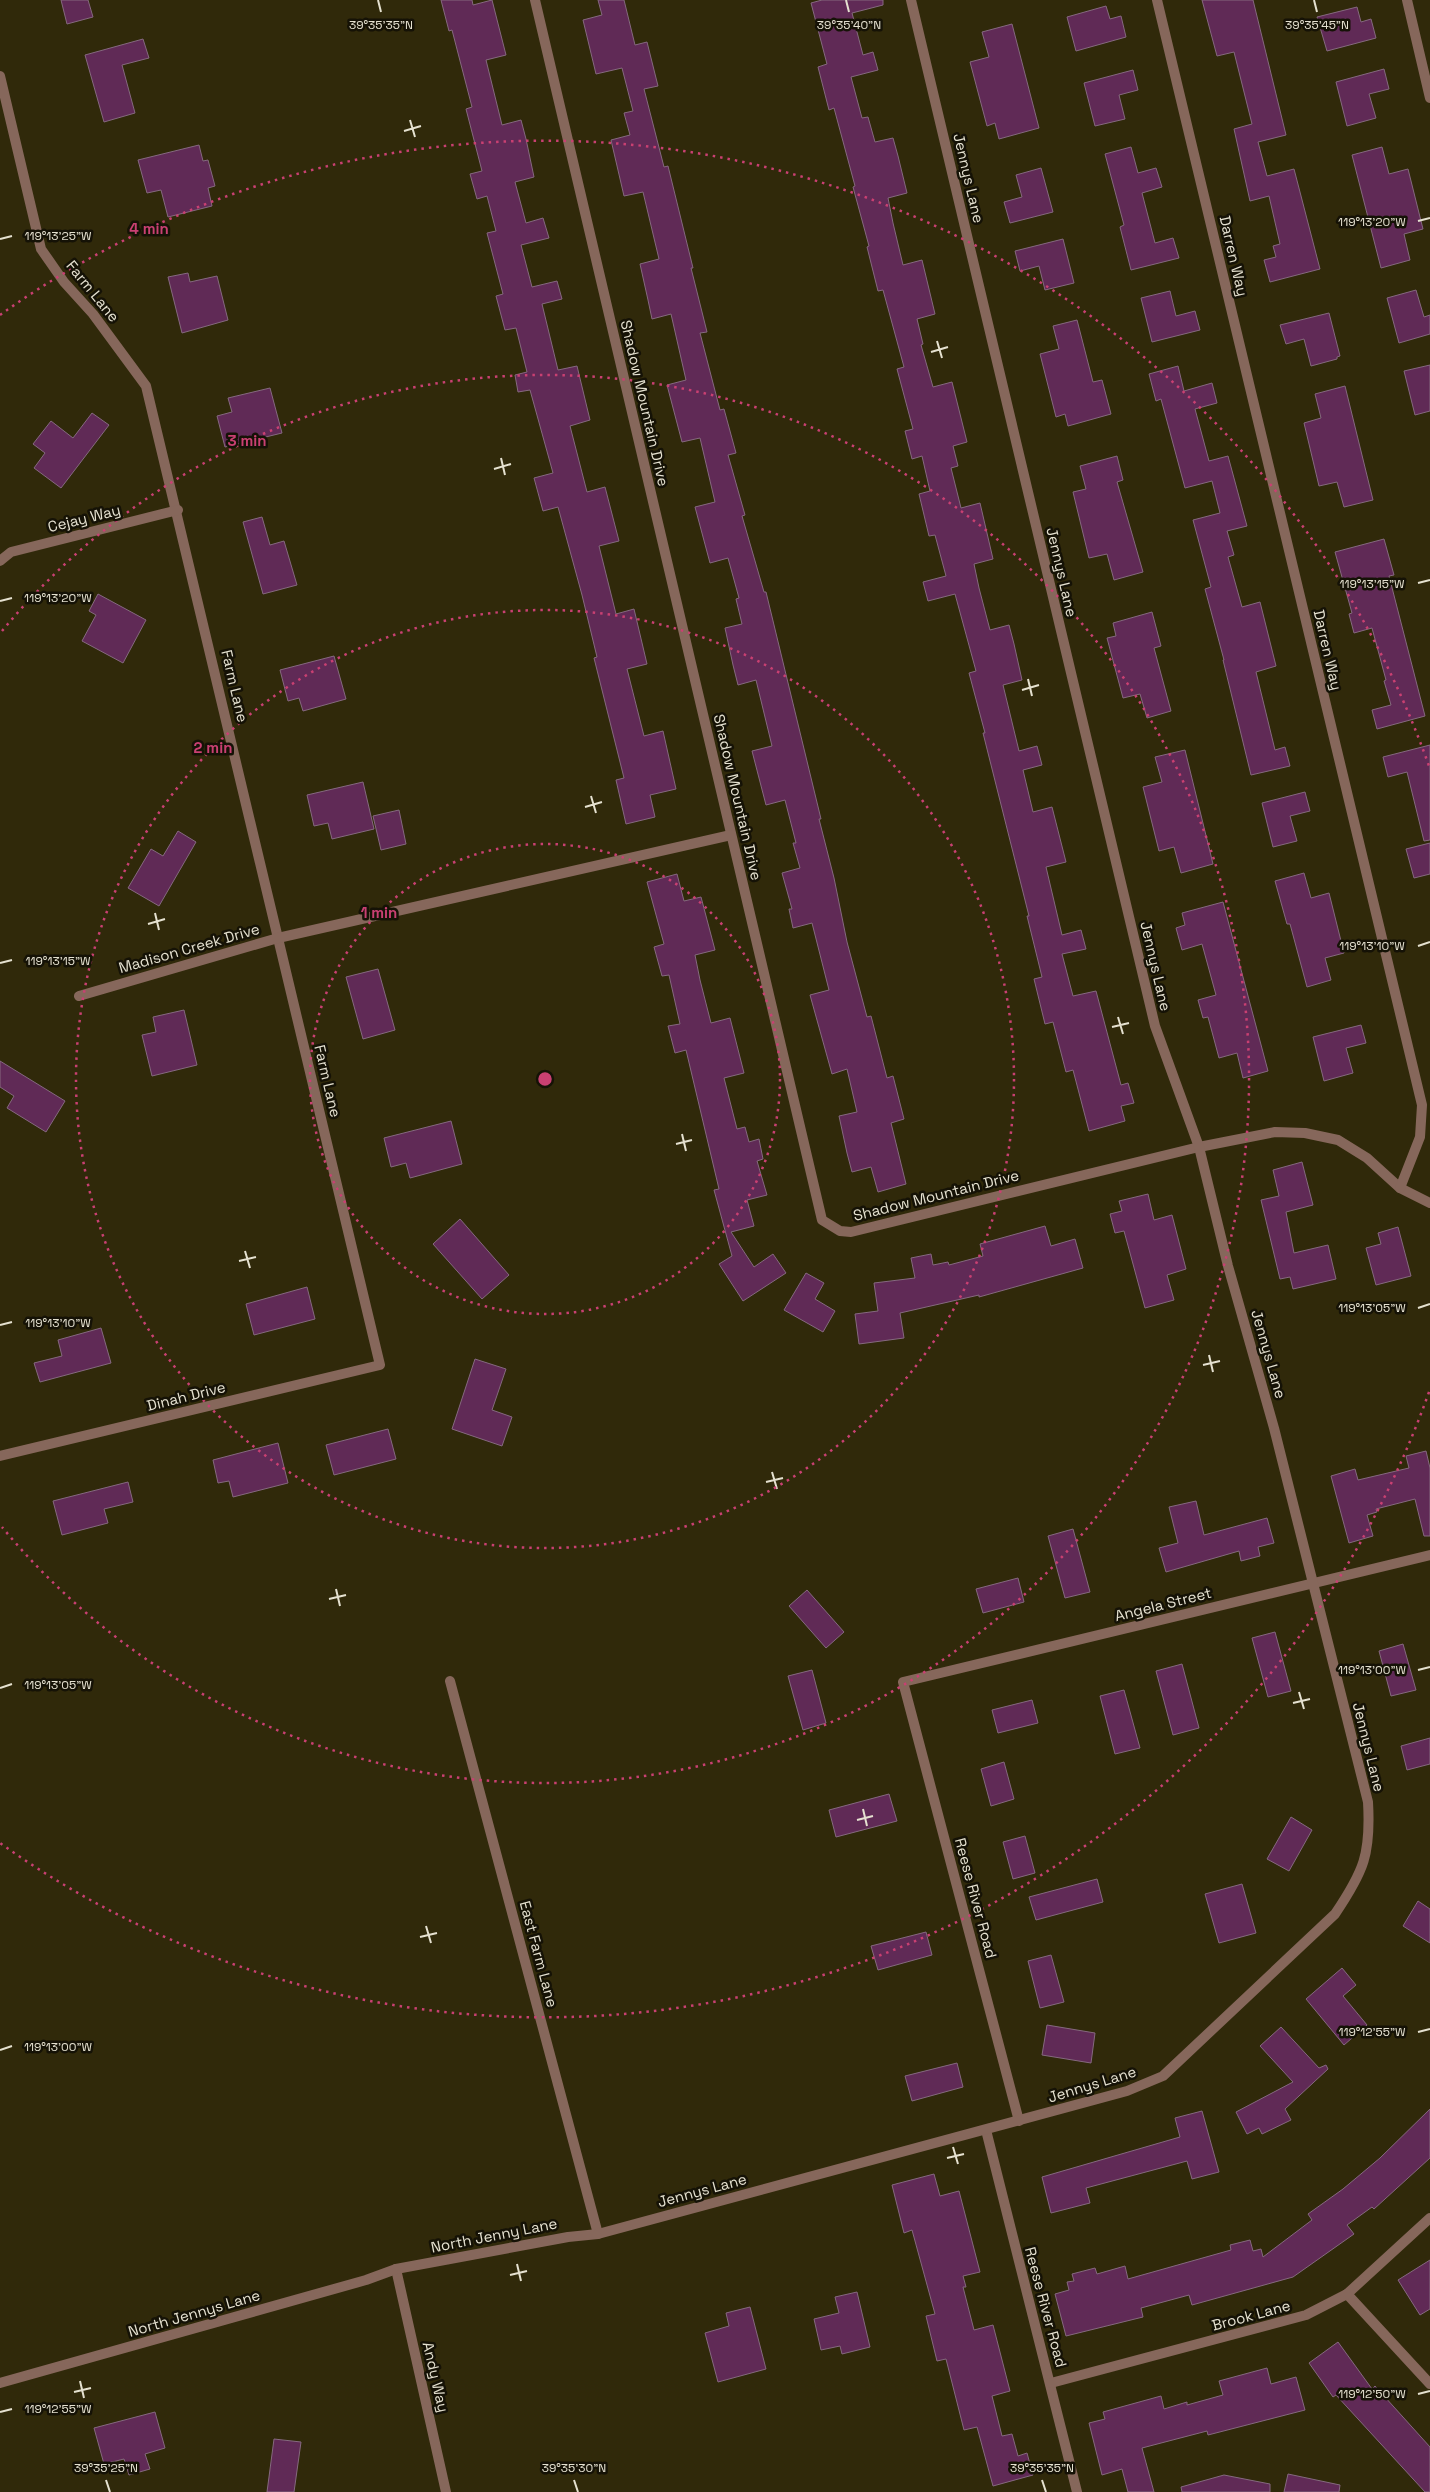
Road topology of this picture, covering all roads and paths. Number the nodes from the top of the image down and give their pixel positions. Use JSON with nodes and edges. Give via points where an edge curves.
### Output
{"nodes":[{"id":1,"x":535,"y":0,"type":"edge"},
{"id":2,"x":911,"y":0,"type":"edge"},
{"id":3,"x":1157,"y":0,"type":"edge"},
{"id":4,"x":1407,"y":0,"type":"edge"},
{"id":5,"x":0,"y":76,"type":"edge"},
{"id":6,"x":1430,"y":98,"type":"edge"},
{"id":7,"x":178,"y":510,"type":"junction"},
{"id":8,"x":0,"y":561,"type":"edge"},
{"id":9,"x":731,"y":835,"type":"junction"},
{"id":10,"x":278,"y":938,"type":"junction"},
{"id":11,"x":79,"y":996,"type":"dead end"},
{"id":12,"x":1199,"y":1147,"type":"junction"},
{"id":13,"x":1400,"y":1188,"type":"junction"},
{"id":14,"x":1430,"y":1203,"type":"edge"},
{"id":15,"x":380,"y":1365,"type":"joint"},
{"id":16,"x":0,"y":1456,"type":"edge"},
{"id":17,"x":1430,"y":1555,"type":"edge"},
{"id":18,"x":1313,"y":1584,"type":"junction"},
{"id":19,"x":450,"y":1681,"type":"dead end"},
{"id":20,"x":903,"y":1682,"type":"joint"},
{"id":21,"x":1019,"y":2121,"type":"junction"},
{"id":22,"x":986,"y":2130,"type":"junction"},
{"id":23,"x":1430,"y":2218,"type":"edge"},
{"id":24,"x":598,"y":2234,"type":"junction"},
{"id":25,"x":396,"y":2269,"type":"junction"},
{"id":26,"x":1347,"y":2294,"type":"junction"},
{"id":27,"x":0,"y":2383,"type":"edge"},
{"id":28,"x":1050,"y":2383,"type":"junction"},
{"id":29,"x":1430,"y":2384,"type":"edge"},
{"id":30,"x":446,"y":2492,"type":"edge"},
{"id":31,"x":1077,"y":2492,"type":"edge"}],
"edges":[{"from":1,"to":9,"type":"street","name":"Shadow Mountain Drive"},
{"from":2,"to":12,"type":"street","name":"Jennys Lane","via":[[1155,1026]]},
{"from":3,"to":13,"type":"street","name":"Darren Way","via":[[1422,1105],[1420,1137]]},
{"from":4,"to":6,"type":"street"},
{"from":5,"to":7,"type":"street","name":"Farm Lane","via":[[41,249],[146,386]]},
{"from":7,"to":8,"type":"street","name":"Cejay Way","via":[[11,552]]},
{"from":7,"to":10,"type":"street","name":"Farm Lane"},
{"from":9,"to":10,"type":"street","name":"Madison Creek Drive"},
{"from":9,"to":12,"type":"street","name":"Shadow Mountain Drive","via":[[822,1220],[840,1231],[851,1232]]},
{"from":10,"to":11,"type":"street","name":"Madison Creek Drive"},
{"from":10,"to":15,"type":"street","name":"Farm Lane"},
{"from":12,"to":13,"type":"street","via":[[1274,1132],[1305,1133],[1338,1140],[1367,1158]]},
{"from":12,"to":18,"type":"street","name":"Jennys Lane"},
{"from":13,"to":14,"type":"street"},
{"from":15,"to":16,"type":"street","name":"Dinah Drive"},
{"from":17,"to":18,"type":"street","name":"Angela Street"},
{"from":18,"to":20,"type":"street","name":"Angela Street"},
{"from":18,"to":21,"type":"street","name":"Jennys Lane","via":[[1368,1802],[1366,1856],[1356,1883],[1335,1914],[1163,2076],[1127,2092]]},
{"from":19,"to":24,"type":"street","name":"East Farm Lane"},
{"from":20,"to":21,"type":"street","name":"Reese River Road"},
{"from":21,"to":22,"type":"street","name":"Jennys Lane"},
{"from":22,"to":24,"type":"street","name":"Jennys Lane"},
{"from":22,"to":28,"type":"street","name":"Reese River Road"},
{"from":23,"to":26,"type":"street","name":"Brook Lane"},
{"from":24,"to":25,"type":"street","name":"North Jenny Lane","via":[[568,2236]]},
{"from":25,"to":27,"type":"street","name":"North Jennys Lane"},
{"from":25,"to":30,"type":"street","name":"Andy Way"},
{"from":26,"to":28,"type":"street","name":"Brook Lane","via":[[1306,2315]]},
{"from":26,"to":29,"type":"street"},
{"from":28,"to":31,"type":"street","name":"Reese River Road"}]}
